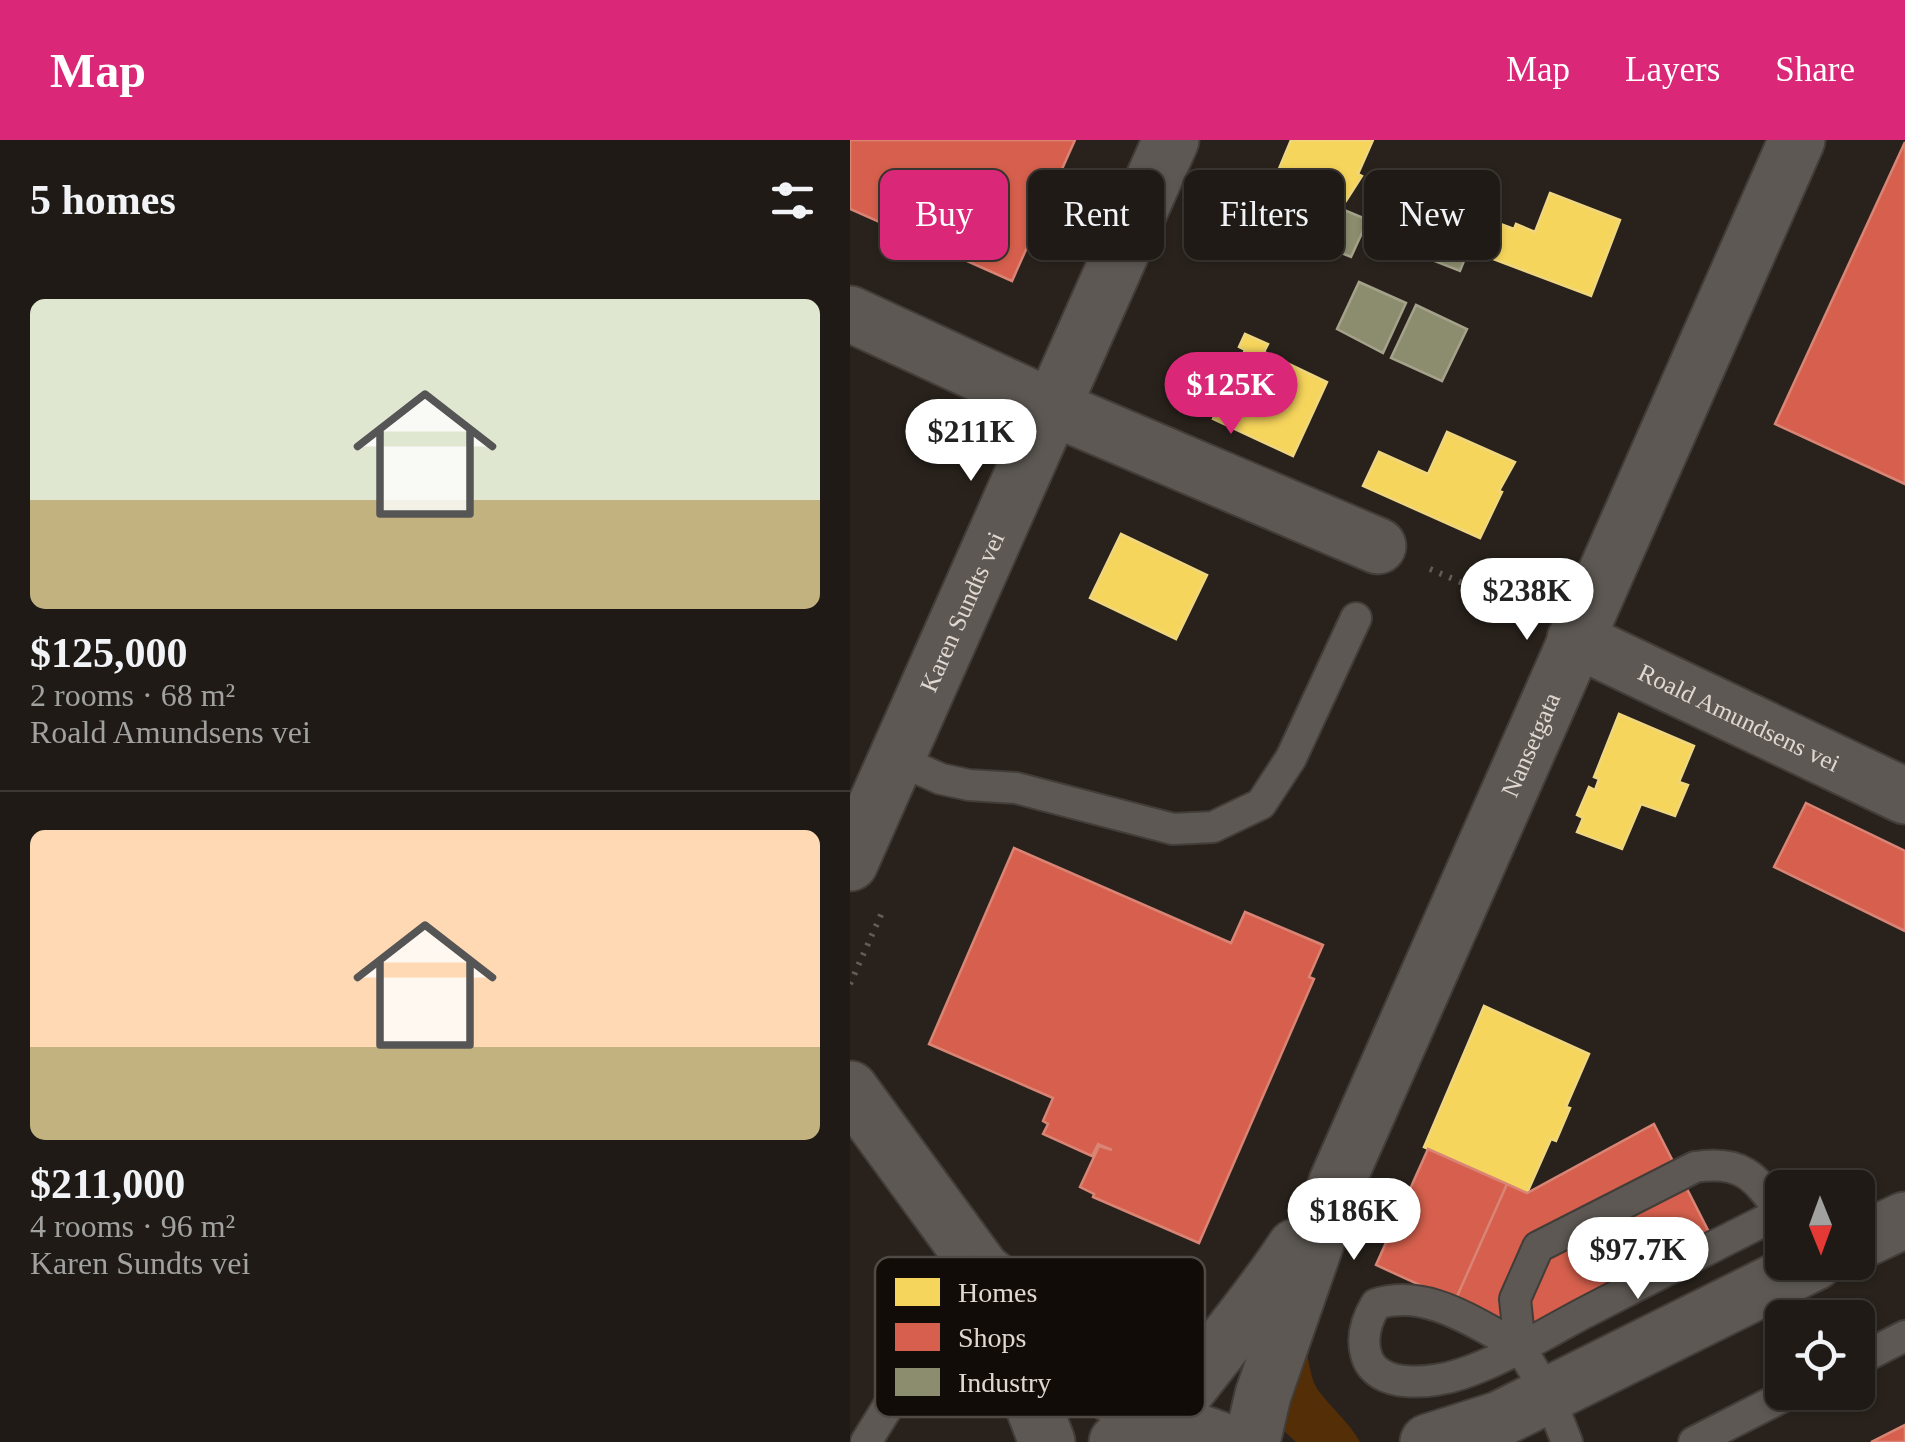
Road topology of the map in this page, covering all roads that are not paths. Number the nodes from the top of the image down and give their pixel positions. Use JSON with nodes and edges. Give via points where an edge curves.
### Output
{"nodes":[{"id":1,"x":1171,"y":140,"type":"edge"},
{"id":2,"x":1797,"y":140,"type":"edge"},
{"id":3,"x":850,"y":314,"type":"edge"},
{"id":4,"x":1051,"y":407,"type":"junction"},
{"id":5,"x":1378,"y":546,"type":"road end"},
{"id":6,"x":1356,"y":618,"type":"dead end"},
{"id":7,"x":1556,"y":627,"type":"junction"},
{"id":8,"x":896,"y":759,"type":"junction"},
{"id":9,"x":1905,"y":796,"type":"edge"},
{"id":10,"x":850,"y":863,"type":"edge"},
{"id":11,"x":850,"y":1089,"type":"edge"},
{"id":12,"x":1337,"y":1182,"type":"junction"},
{"id":13,"x":1765,"y":1192,"type":"edge"},
{"id":14,"x":1905,"y":1220,"type":"edge"},
{"id":15,"x":1765,"y":1222,"type":"edge"},
{"id":16,"x":1875,"y":1234,"type":"edge"},
{"id":17,"x":973,"y":1257,"type":"edge"},
{"id":18,"x":1786,"y":1280,"type":"edge"},
{"id":19,"x":1905,"y":1336,"type":"edge"},
{"id":20,"x":1520,"y":1347,"type":"junction"},
{"id":21,"x":1875,"y":1351,"type":"edge"},
{"id":22,"x":1205,"y":1366,"type":"edge"},
{"id":23,"x":1765,"y":1406,"type":"edge"},
{"id":24,"x":882,"y":1417,"type":"edge"},
{"id":25,"x":1037,"y":1417,"type":"edge"},
{"id":26,"x":1557,"y":1418,"type":"edge"},
{"id":27,"x":1488,"y":1430,"type":"edge"},
{"id":28,"x":1145,"y":1431,"type":"edge"},
{"id":29,"x":866,"y":1442,"type":"edge"},
{"id":30,"x":1046,"y":1442,"type":"edge"},
{"id":31,"x":1225,"y":1442,"type":"edge"},
{"id":32,"x":1252,"y":1442,"type":"edge"},
{"id":33,"x":1428,"y":1442,"type":"edge"},
{"id":34,"x":1694,"y":1442,"type":"edge"}],
"edges":[{"from":1,"to":4,"type":"street","name":"Karen Sundts vei"},
{"from":2,"to":7,"type":"street","name":"Nansetgata"},
{"from":3,"to":4,"type":"street"},
{"from":4,"to":5,"type":"street"},
{"from":4,"to":8,"type":"street","name":"Karen Sundts vei"},
{"from":6,"to":8,"type":"lane","via":[[1272,789],[1261,804],[1212,827],[1172,829],[1016,788],[941,778]]},
{"from":7,"to":9,"type":"street","name":"Roald Amundsens vei"},
{"from":7,"to":12,"type":"street","name":"Nansetgata"},
{"from":8,"to":10,"type":"street","name":"Karen Sundts vei"},
{"from":11,"to":17,"type":"street"},
{"from":12,"to":22,"type":"street","name":"Nansetgata","via":[[1261,1299]]},
{"from":12,"to":32,"type":"street","name":"Nansetgata","via":[[1262,1395]]},
{"from":13,"to":20,"type":"lane","via":[[1752,1176],[1724,1163],[1696,1167],[1538,1247],[1516,1300]]},
{"from":14,"to":16,"type":"street"},
{"from":15,"to":20,"type":"lane"},
{"from":18,"to":26,"type":"street"},
{"from":19,"to":21,"type":"lane"},
{"from":20,"to":20,"type":"lane","via":[[1460,1374],[1395,1379],[1366,1357],[1366,1322],[1376,1304],[1416,1298]]},
{"from":20,"to":26,"type":"lane"},
{"from":23,"to":34,"type":"lane"},
{"from":24,"to":29,"type":"lane"},
{"from":25,"to":30,"type":"street"},
{"from":26,"to":27,"type":"street"},
{"from":27,"to":33,"type":"street"},
{"from":28,"to":31,"type":"street","via":[[1184,1426]]}]}
